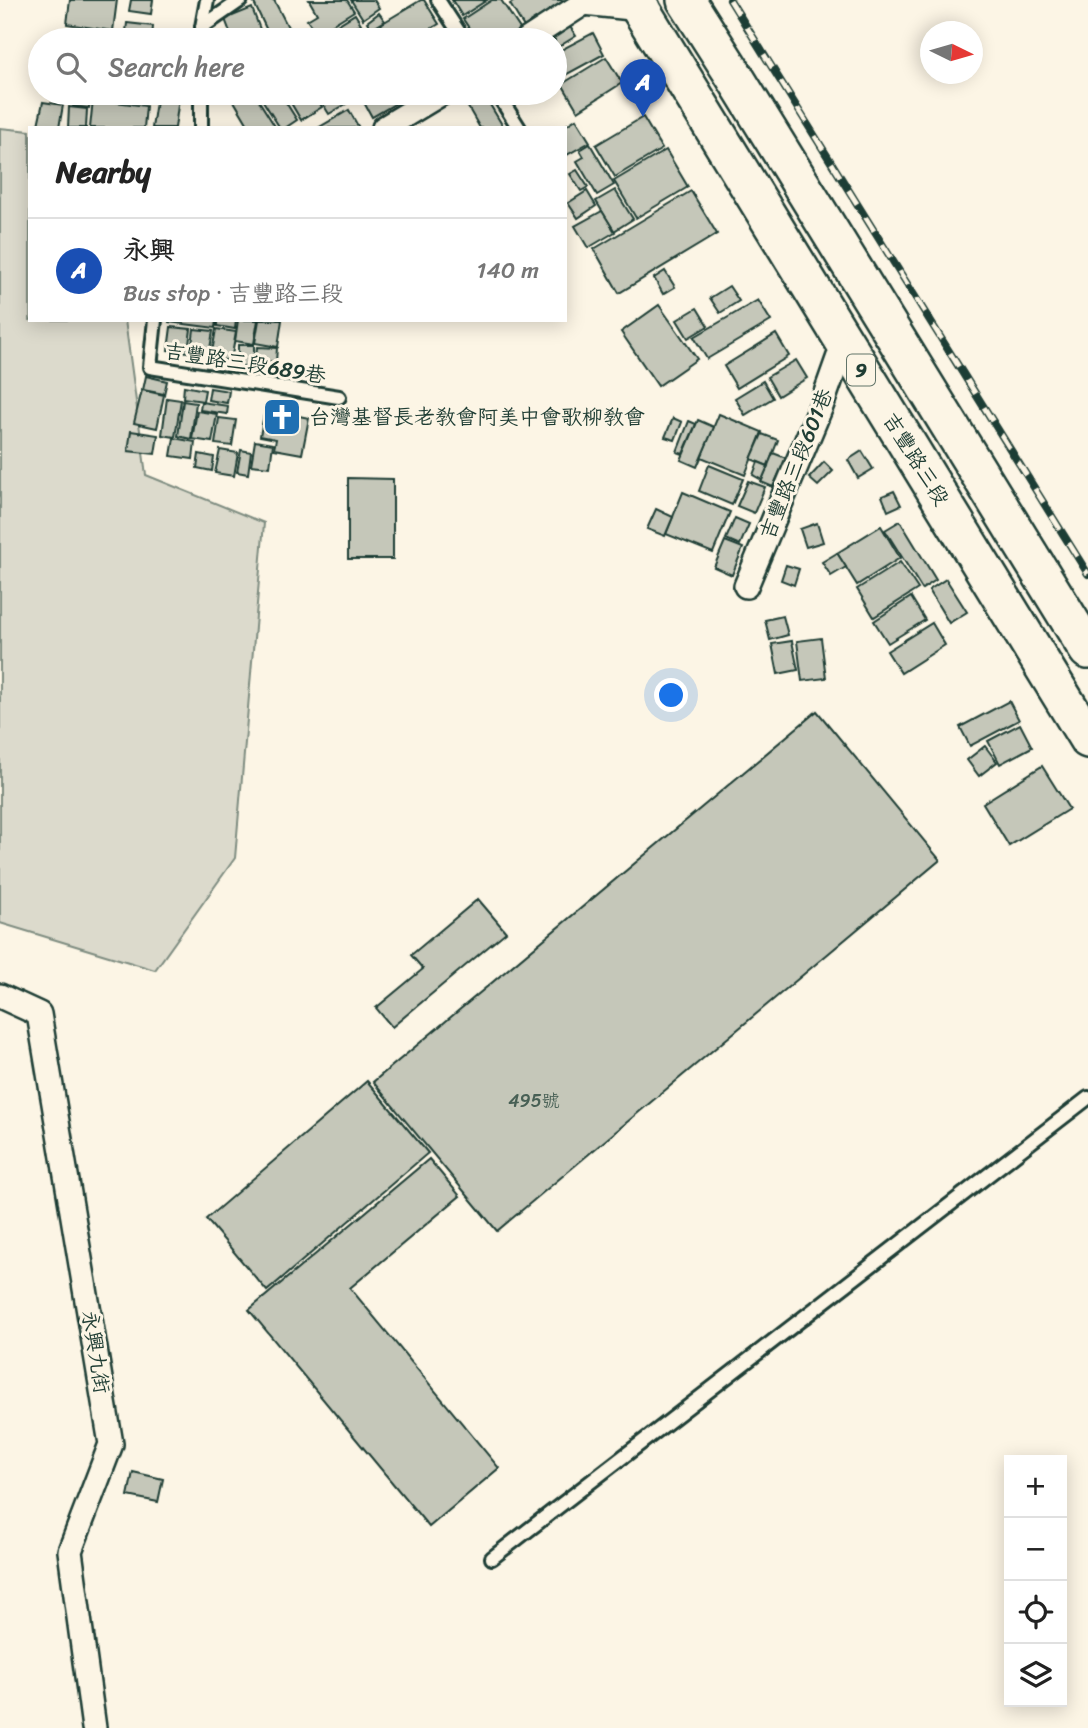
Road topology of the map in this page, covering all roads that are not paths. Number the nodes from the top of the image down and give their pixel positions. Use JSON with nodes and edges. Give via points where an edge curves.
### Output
{"nodes":[{"id":1,"x":207,"y":0,"type":"edge"},
{"id":2,"x":242,"y":0,"type":"edge"},
{"id":3,"x":438,"y":0,"type":"edge"},
{"id":4,"x":686,"y":0,"type":"edge"},
{"id":5,"x":644,"y":3,"type":"edge"},
{"id":6,"x":203,"y":28,"type":"edge"},
{"id":7,"x":209,"y":28,"type":"edge"},
{"id":8,"x":456,"y":28,"type":"edge"},
{"id":9,"x":545,"y":28,"type":"edge"},
{"id":10,"x":201,"y":105,"type":"edge"},
{"id":11,"x":422,"y":105,"type":"edge"},
{"id":12,"x":505,"y":105,"type":"edge"},
{"id":13,"x":201,"y":126,"type":"edge"},
{"id":14,"x":387,"y":126,"type":"edge"},
{"id":15,"x":518,"y":126,"type":"edge"},
{"id":16,"x":155,"y":322,"type":"edge"},
{"id":17,"x":844,"y":342,"type":"junction"},
{"id":18,"x":339,"y":397,"type":"dead end"},
{"id":19,"x":746,"y":586,"type":"dead end"},
{"id":20,"x":1088,"y":650,"type":"edge"},
{"id":21,"x":1088,"y":739,"type":"edge"},
{"id":22,"x":0,"y":996,"type":"edge"},
{"id":23,"x":1088,"y":1098,"type":"edge"},
{"id":24,"x":492,"y":1559,"type":"dead end"},
{"id":25,"x":94,"y":1728,"type":"edge"}],
"edges":[{"from":1,"to":6,"type":"lane"},
{"from":2,"to":7,"type":"lane"},
{"from":3,"to":8,"type":"lane"},
{"from":4,"to":20,"type":"main road","number":"9"},
{"from":5,"to":9,"type":"street","via":[[584,3]]},
{"from":5,"to":17,"type":"main road","name":"吉豐路三段","number":"9"},
{"from":10,"to":13,"type":"lane"},
{"from":11,"to":14,"type":"street"},
{"from":12,"to":15,"type":"lane"},
{"from":16,"to":18,"type":"lane","name":"吉豐路三段689巷","via":[[150,367]]},
{"from":17,"to":19,"type":"street","name":"吉豐路三段601巷"},
{"from":17,"to":21,"type":"main road","name":"吉豐路三段","number":"9"},
{"from":22,"to":25,"type":"street","name":"永興九街","via":[[39,1014],[111,1444],[70,1551]]},
{"from":23,"to":24,"type":"lane"}]}
